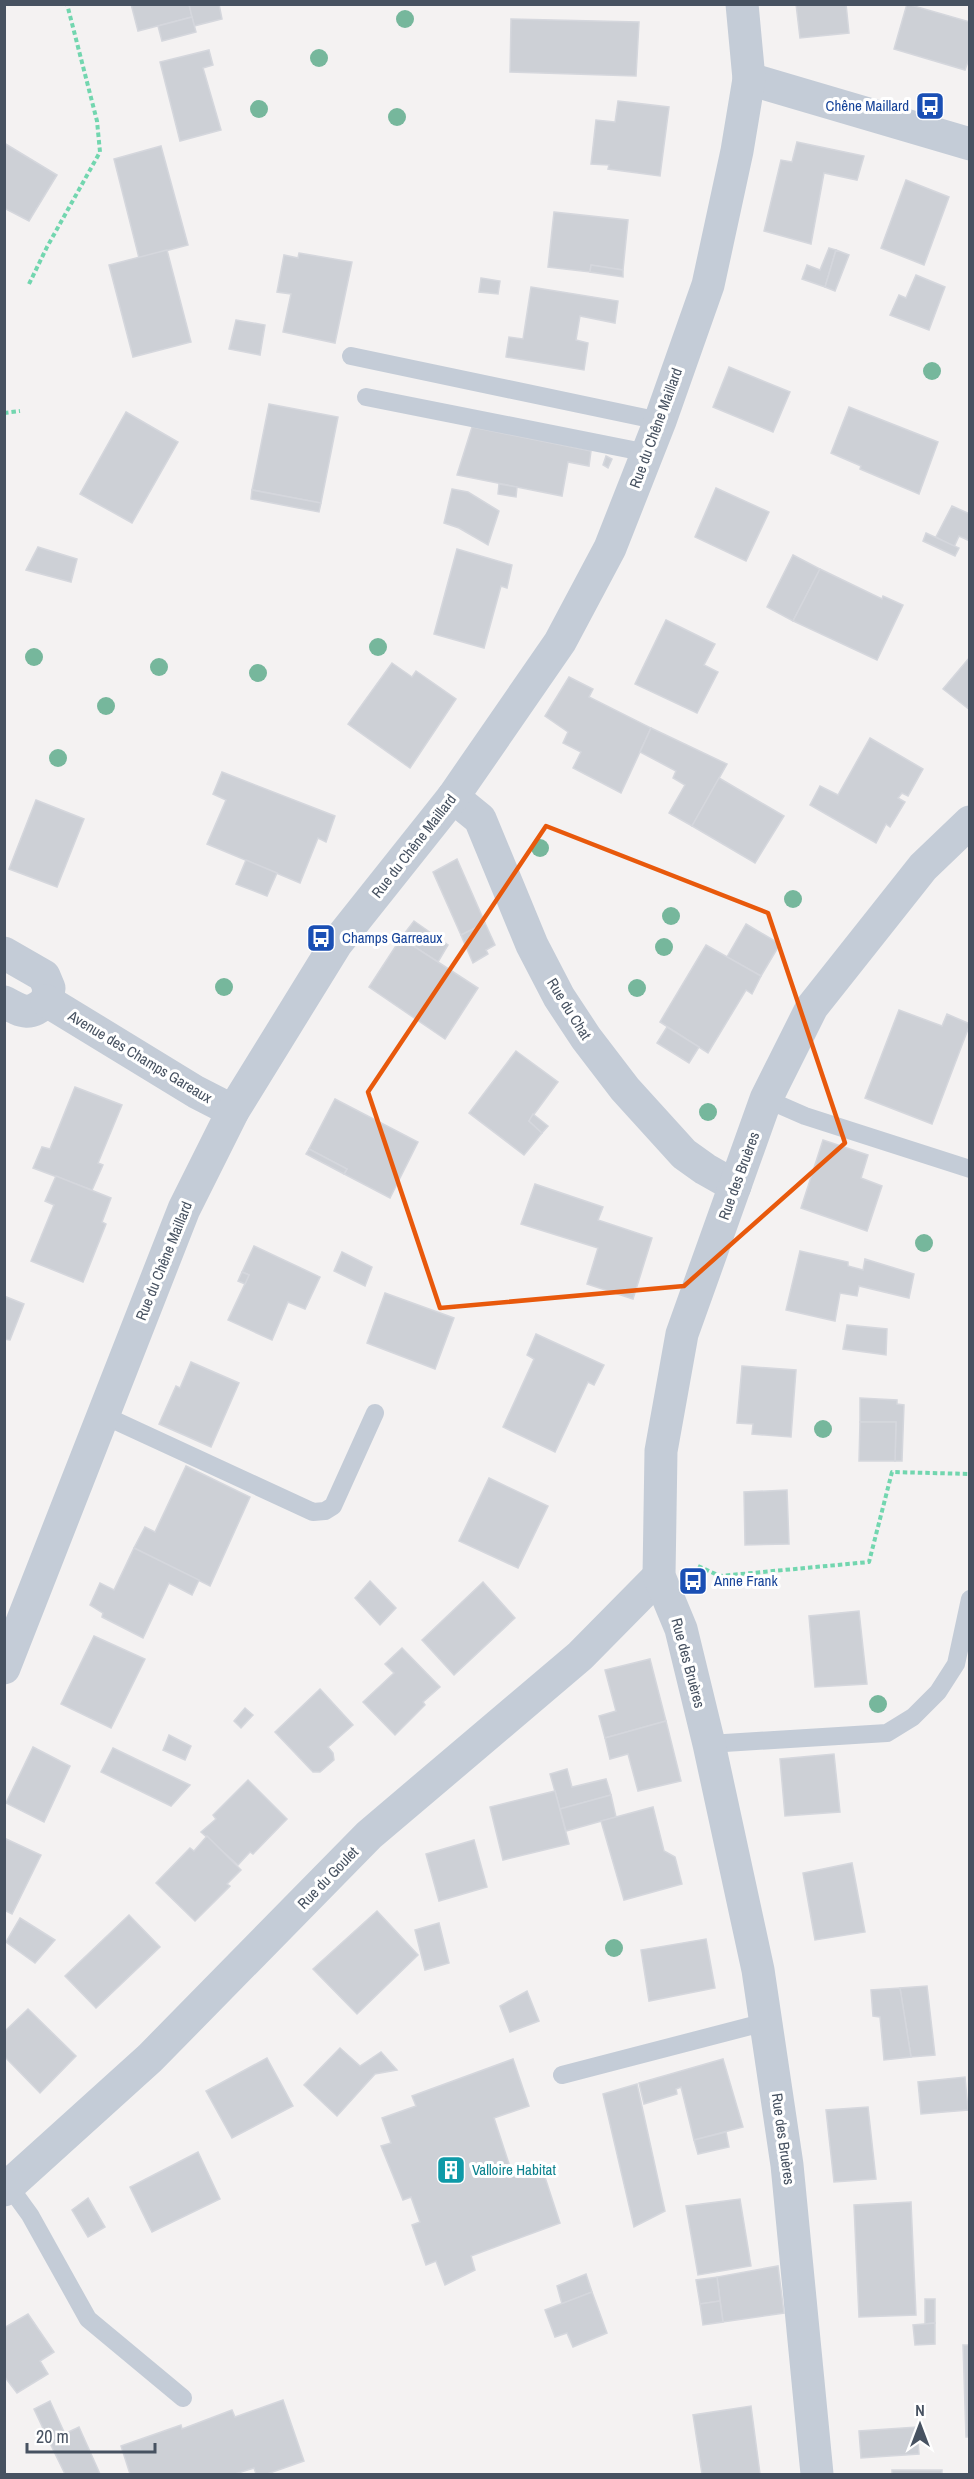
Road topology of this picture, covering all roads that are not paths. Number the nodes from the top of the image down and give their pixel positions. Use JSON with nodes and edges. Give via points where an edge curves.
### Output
{"nodes":[{"id":1,"x":742,"y":4,"type":"edge"},
{"id":2,"x":749,"y":79,"type":"junction"},
{"id":3,"x":969,"y":144,"type":"edge"},
{"id":4,"x":351,"y":356,"type":"dead end"},
{"id":5,"x":366,"y":398,"type":"dead end"},
{"id":6,"x":660,"y":422,"type":"junction"},
{"id":7,"x":648,"y":453,"type":"junction"},
{"id":8,"x":453,"y":797,"type":"junction"},
{"id":9,"x":968,"y":825,"type":"edge"},
{"id":10,"x":4,"y":953,"type":"edge"},
{"id":11,"x":47,"y":1001,"type":"junction"},
{"id":12,"x":4,"y":1002,"type":"edge"},
{"id":13,"x":766,"y":1099,"type":"junction"},
{"id":14,"x":233,"y":1111,"type":"junction"},
{"id":15,"x":969,"y":1169,"type":"edge"},
{"id":16,"x":735,"y":1185,"type":"junction"},
{"id":17,"x":375,"y":1413,"type":"dead end"},
{"id":18,"x":103,"y":1415,"type":"junction"},
{"id":19,"x":659,"y":1576,"type":"junction"},
{"id":20,"x":969,"y":1599,"type":"edge"},
{"id":21,"x":4,"y":1668,"type":"edge"},
{"id":22,"x":710,"y":1744,"type":"junction"},
{"id":23,"x":766,"y":2022,"type":"junction"},
{"id":24,"x":562,"y":2075,"type":"dead end"},
{"id":25,"x":7,"y":2188,"type":"edge"},
{"id":26,"x":183,"y":2398,"type":"dead end"},
{"id":27,"x":817,"y":2475,"type":"edge"}],
"edges":[{"from":1,"to":2,"type":"street","name":"Rue du Chêne Maillard"},
{"from":2,"to":3,"type":"street"},
{"from":2,"to":6,"type":"street","name":"Rue du Chêne Maillard","via":[[708,285]]},
{"from":4,"to":6,"type":"lane"},
{"from":5,"to":7,"type":"lane"},
{"from":6,"to":7,"type":"street","name":"Rue du Chêne Maillard"},
{"from":7,"to":8,"type":"street","name":"Rue du Chêne Maillard","via":[[610,548],[560,642]]},
{"from":8,"to":14,"type":"street","name":"Rue du Chêne Maillard","via":[[336,944]]},
{"from":8,"to":16,"type":"street","name":"Rue du Chat","via":[[480,819],[532,945],[586,1038],[625,1089],[684,1154]]},
{"from":9,"to":13,"type":"street","name":"Rue des Bruères","via":[[923,867],[812,1007]]},
{"from":10,"to":11,"type":"street","via":[[44,976],[50,988]]},
{"from":11,"to":12,"type":"street","via":[[35,1011],[21,1012]]},
{"from":11,"to":14,"type":"street","name":"Avenue des Champs Gareaux"},
{"from":13,"to":15,"type":"lane","via":[[805,1116]]},
{"from":13,"to":16,"type":"street","name":"Rue des Bruères"},
{"from":14,"to":18,"type":"street","name":"Rue du Chêne Maillard","via":[[184,1209]]},
{"from":16,"to":19,"type":"street","name":"Rue des Bruères","via":[[682,1334],[661,1450]]},
{"from":17,"to":18,"type":"lane","via":[[333,1506],[313,1512]]},
{"from":18,"to":21,"type":"street","name":"Rue du Chêne Maillard"},
{"from":19,"to":22,"type":"street","name":"Rue des Bruères","via":[[681,1629]]},
{"from":19,"to":25,"type":"street","name":"Rue du Goulet","via":[[580,1656],[369,1835],[150,2058]]},
{"from":20,"to":22,"type":"lane","via":[[956,1664],[938,1692],[913,1717],[886,1732]]},
{"from":22,"to":23,"type":"street","name":"Rue des Bruères"},
{"from":23,"to":24,"type":"lane"},
{"from":23,"to":27,"type":"street","name":"Rue des Bruères","via":[[787,2165]]},
{"from":25,"to":26,"type":"lane","via":[[30,2215],[88,2319]]}]}
